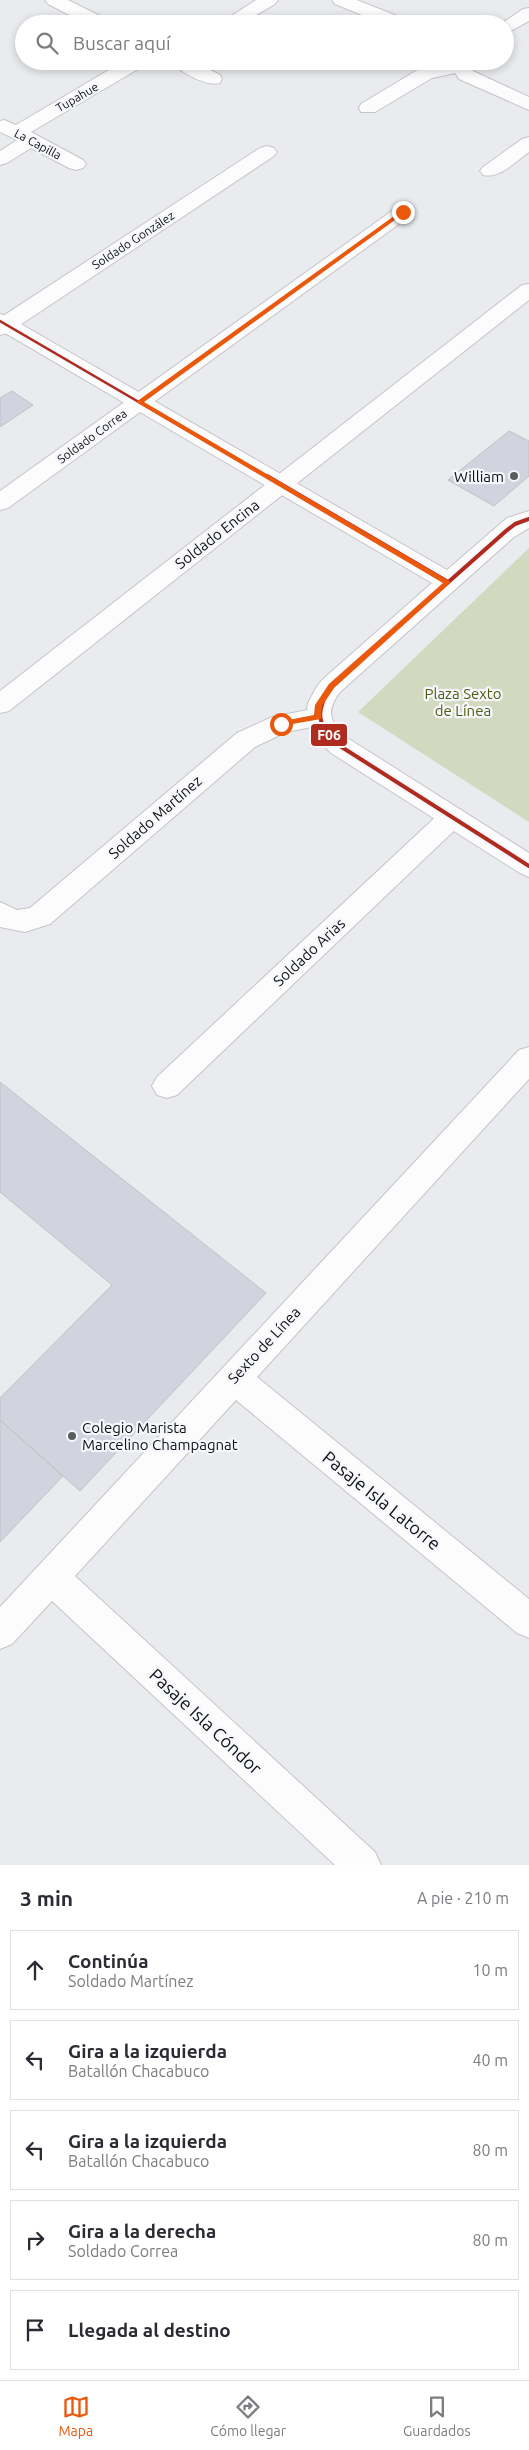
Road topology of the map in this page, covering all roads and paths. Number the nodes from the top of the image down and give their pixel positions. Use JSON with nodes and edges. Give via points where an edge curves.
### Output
{"nodes":[{"id":1,"x":54,"y":0,"type":"edge"},
{"id":2,"x":269,"y":0,"type":"edge"},
{"id":3,"x":341,"y":0,"type":"edge"},
{"id":4,"x":529,"y":13,"type":"edge"},
{"id":5,"x":84,"y":15,"type":"edge"},
{"id":6,"x":243,"y":15,"type":"edge"},
{"id":7,"x":378,"y":15,"type":"edge"},
{"id":8,"x":514,"y":23,"type":"edge"},
{"id":9,"x":123,"y":70,"type":"edge"},
{"id":10,"x":196,"y":70,"type":"edge"},
{"id":11,"x":437,"y":70,"type":"edge"},
{"id":12,"x":463,"y":70,"type":"edge"},
{"id":13,"x":213,"y":79,"type":"dead end"},
{"id":14,"x":529,"y":104,"type":"edge"},
{"id":15,"x":368,"y":108,"type":"dead end"},
{"id":16,"x":16,"y":132,"type":"edge"},
{"id":17,"x":529,"y":143,"type":"edge"},
{"id":18,"x":267,"y":152,"type":"dead end"},
{"id":19,"x":0,"y":159,"type":"edge"},
{"id":20,"x":76,"y":164,"type":"dead end"},
{"id":21,"x":490,"y":171,"type":"dead end"},
{"id":22,"x":403,"y":212,"type":"dead end"},
{"id":23,"x":529,"y":290,"type":"edge"},
{"id":24,"x":2,"y":324,"type":"edge"},
{"id":25,"x":139,"y":402,"type":"junction"},
{"id":26,"x":280,"y":484,"type":"junction"},
{"id":27,"x":0,"y":502,"type":"edge"},
{"id":28,"x":529,"y":519,"type":"edge"},
{"id":29,"x":448,"y":582,"type":"junction"},
{"id":30,"x":0,"y":704,"type":"edge"},
{"id":31,"x":318,"y":717,"type":"junction"},
{"id":32,"x":452,"y":817,"type":"junction"},
{"id":33,"x":529,"y":866,"type":"edge"},
{"id":34,"x":0,"y":913,"type":"edge"},
{"id":35,"x":529,"y":1059,"type":"edge"},
{"id":36,"x":167,"y":1086,"type":"dead end"},
{"id":37,"x":234,"y":1378,"type":"junction"},
{"id":38,"x":50,"y":1577,"type":"junction"},
{"id":39,"x":529,"y":1621,"type":"edge"},
{"id":40,"x":0,"y":1632,"type":"edge"},
{"id":41,"x":362,"y":1865,"type":"edge"}],
"edges":[{"from":1,"to":5,"type":"street"},
{"from":2,"to":6,"type":"street"},
{"from":3,"to":7,"type":"street"},
{"from":4,"to":8,"type":"street"},
{"from":9,"to":16,"type":"street","name":"Tupahue"},
{"from":10,"to":13,"type":"street"},
{"from":11,"to":15,"type":"street","via":[[426,73]]},
{"from":12,"to":14,"type":"street","via":[[466,75]]},
{"from":16,"to":19,"type":"street","name":"Tupahue"},
{"from":16,"to":20,"type":"street","name":"La Capilla"},
{"from":17,"to":21,"type":"street"},
{"from":18,"to":24,"type":"street","name":"Soldado González"},
{"from":22,"to":25,"type":"street","name":"Soldado Correa"},
{"from":23,"to":26,"type":"street","name":"Soldado Encina"},
{"from":24,"to":25,"type":"street"},
{"from":25,"to":26,"type":"street"},
{"from":25,"to":27,"type":"street","name":"Soldado Correa"},
{"from":26,"to":29,"type":"street"},
{"from":26,"to":30,"type":"street","name":"Soldado Encina"},
{"from":28,"to":29,"type":"street","via":[[515,524]]},
{"from":29,"to":31,"type":"street","via":[[331,686],[318,705]]},
{"from":31,"to":32,"type":"street","via":[[330,738]]},
{"from":31,"to":34,"type":"street","name":"Soldado Martínez","via":[[281,724],[246,740],[40,916],[23,923],[12,921]]},
{"from":32,"to":33,"type":"street"},
{"from":32,"to":36,"type":"street","name":"Soldado Arias"},
{"from":35,"to":37,"type":"street","name":"Sexto de Línea"},
{"from":37,"to":38,"type":"street","name":"Sexto de Línea"},
{"from":37,"to":39,"type":"street","name":"Pasaje Isla Latorre"},
{"from":38,"to":40,"type":"street","name":"Sexto de Línea"},
{"from":38,"to":41,"type":"street","name":"Pasaje Isla Cóndor"}]}
